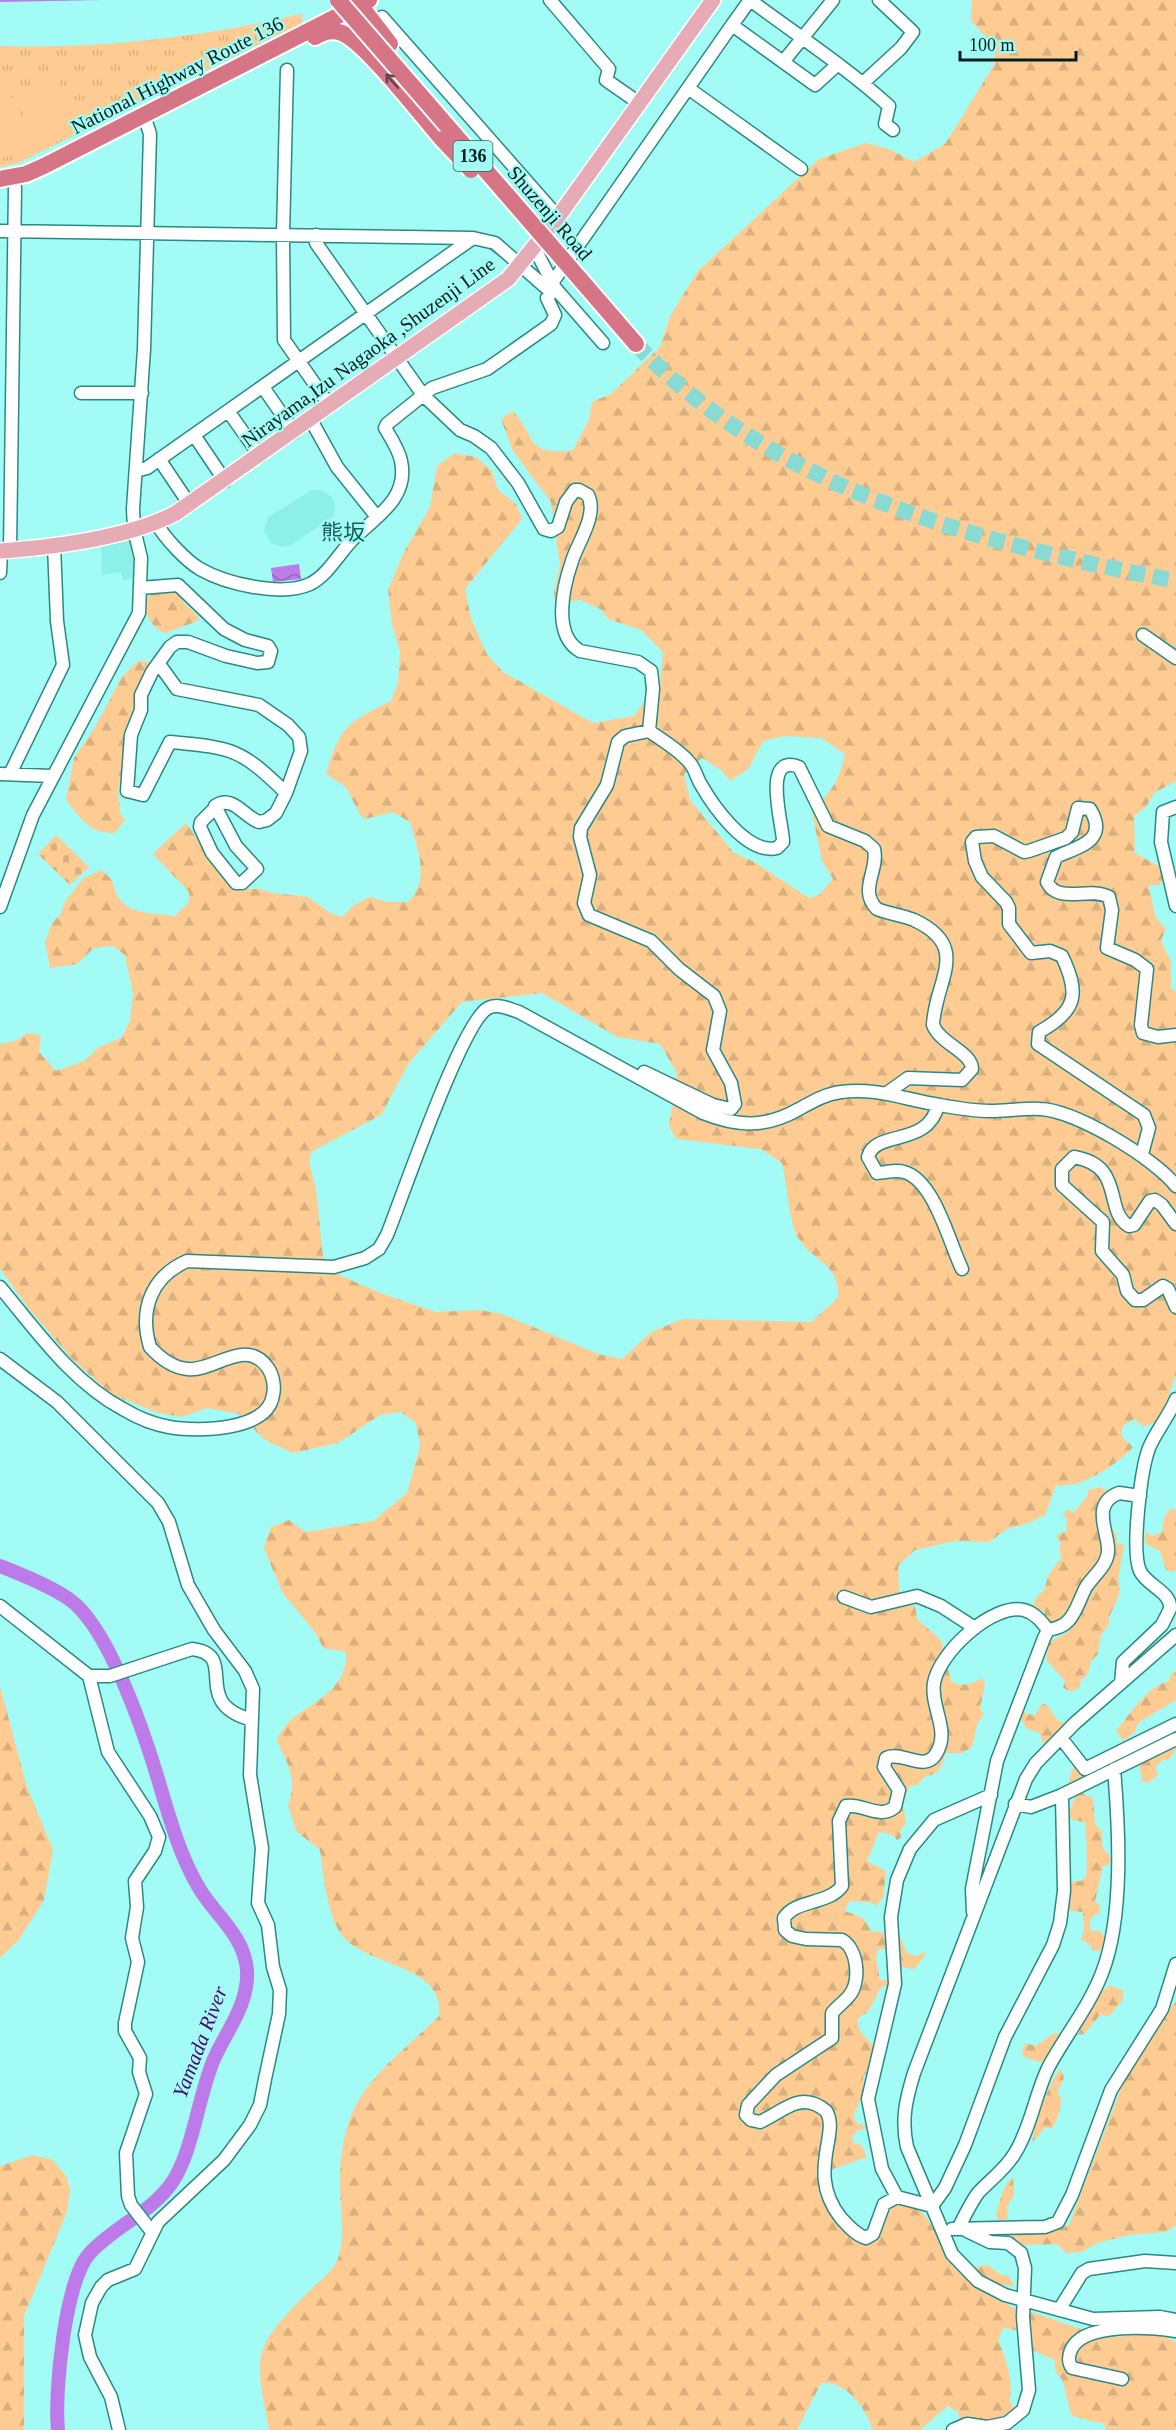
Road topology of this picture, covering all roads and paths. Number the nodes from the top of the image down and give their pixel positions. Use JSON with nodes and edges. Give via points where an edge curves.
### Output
{"nodes":[{"id":1,"x":550,"y":0,"type":"edge"},
{"id":2,"x":712,"y":0,"type":"edge"},
{"id":3,"x":750,"y":0,"type":"edge"},
{"id":4,"x":833,"y":0,"type":"edge"},
{"id":5,"x":879,"y":0,"type":"edge"},
{"id":6,"x":353,"y":5,"type":"edge"},
{"id":7,"x":380,"y":23,"type":"junction"},
{"id":8,"x":732,"y":25,"type":"junction"},
{"id":9,"x":802,"y":37,"type":"junction"},
{"id":10,"x":356,"y":42,"type":"junction"},
{"id":11,"x":259,"y":58,"type":"junction"},
{"id":12,"x":783,"y":62,"type":"junction"},
{"id":13,"x":838,"y":64,"type":"junction"},
{"id":14,"x":287,"y":70,"type":"dead end"},
{"id":15,"x":864,"y":82,"type":"junction"},
{"id":16,"x":688,"y":88,"type":"junction"},
{"id":17,"x":639,"y":103,"type":"junction"},
{"id":18,"x":144,"y":115,"type":"junction"},
{"id":19,"x":893,"y":130,"type":"dead end"},
{"id":20,"x":801,"y":169,"type":"dead end"},
{"id":21,"x":7,"y":178,"type":"edge"},
{"id":22,"x":558,"y":217,"type":"junction"},
{"id":23,"x":0,"y":231,"type":"edge"},
{"id":24,"x":14,"y":231,"type":"junction"},
{"id":25,"x":147,"y":232,"type":"junction"},
{"id":26,"x":283,"y":235,"type":"junction"},
{"id":27,"x":316,"y":235,"type":"junction"},
{"id":28,"x":474,"y":238,"type":"junction"},
{"id":29,"x":534,"y":247,"type":"junction"},
{"id":30,"x":562,"y":256,"type":"junction"},
{"id":31,"x":520,"y":265,"type":"junction"},
{"id":32,"x":586,"y":286,"type":"junction"},
{"id":33,"x":552,"y":287,"type":"junction"},
{"id":34,"x":367,"y":314,"type":"junction"},
{"id":35,"x":603,"y":343,"type":"dead end"},
{"id":36,"x":636,"y":344,"type":"tunnel mouth"},
{"id":37,"x":398,"y":358,"type":"junction"},
{"id":38,"x":299,"y":362,"type":"junction"},
{"id":39,"x":263,"y":387,"type":"junction"},
{"id":40,"x":81,"y":393,"type":"dead end"},
{"id":41,"x":142,"y":393,"type":"junction"},
{"id":42,"x":423,"y":395,"type":"junction"},
{"id":43,"x":330,"y":406,"type":"junction"},
{"id":44,"x":228,"y":411,"type":"junction"},
{"id":45,"x":311,"y":420,"type":"junction"},
{"id":46,"x":294,"y":432,"type":"junction"},
{"id":47,"x":194,"y":435,"type":"junction"},
{"id":48,"x":260,"y":456,"type":"junction"},
{"id":49,"x":159,"y":459,"type":"junction"},
{"id":50,"x":136,"y":471,"type":"junction"},
{"id":51,"x":225,"y":481,"type":"junction"},
{"id":52,"x":190,"y":505,"type":"junction"},
{"id":53,"x":377,"y":517,"type":"junction"},
{"id":54,"x":156,"y":523,"type":"junction"},
{"id":55,"x":134,"y":529,"type":"junction"},
{"id":56,"x":54,"y":545,"type":"junction"},
{"id":57,"x":4,"y":550,"type":"edge"},
{"id":58,"x":0,"y":573,"type":"edge"},
{"id":59,"x":140,"y":588,"type":"junction"},
{"id":60,"x":1143,"y":635,"type":"dead end"},
{"id":61,"x":1176,"y":658,"type":"edge"},
{"id":62,"x":159,"y":664,"type":"junction"},
{"id":63,"x":649,"y":731,"type":"junction"},
{"id":64,"x":5,"y":774,"type":"edge"},
{"id":65,"x":52,"y":776,"type":"junction"},
{"id":66,"x":286,"y":793,"type":"junction"},
{"id":67,"x":1176,"y":807,"type":"edge"},
{"id":68,"x":215,"y":808,"type":"junction"},
{"id":69,"x":1176,"y":906,"type":"edge"},
{"id":70,"x":0,"y":907,"type":"edge"},
{"id":71,"x":1176,"y":1035,"type":"edge"},
{"id":72,"x":622,"y":1068,"type":"junction"},
{"id":73,"x":887,"y":1093,"type":"junction"},
{"id":74,"x":938,"y":1105,"type":"junction"},
{"id":75,"x":1142,"y":1154,"type":"junction"},
{"id":76,"x":1176,"y":1186,"type":"edge"},
{"id":77,"x":1176,"y":1224,"type":"edge"},
{"id":78,"x":962,"y":1269,"type":"dead end"},
{"id":79,"x":0,"y":1287,"type":"edge"},
{"id":80,"x":1176,"y":1307,"type":"edge"},
{"id":81,"x":0,"y":1359,"type":"edge"},
{"id":82,"x":1176,"y":1399,"type":"edge"},
{"id":83,"x":1140,"y":1496,"type":"junction"},
{"id":84,"x":844,"y":1597,"type":"dead end"},
{"id":85,"x":0,"y":1606,"type":"edge"},
{"id":86,"x":975,"y":1628,"type":"junction"},
{"id":87,"x":1048,"y":1630,"type":"junction"},
{"id":88,"x":1176,"y":1635,"type":"edge"},
{"id":89,"x":89,"y":1676,"type":"junction"},
{"id":90,"x":1121,"y":1683,"type":"junction"},
{"id":91,"x":252,"y":1720,"type":"junction"},
{"id":92,"x":1176,"y":1724,"type":"edge"},
{"id":93,"x":1061,"y":1738,"type":"junction"},
{"id":94,"x":1176,"y":1739,"type":"edge"},
{"id":95,"x":1114,"y":1769,"type":"junction"},
{"id":96,"x":992,"y":1795,"type":"junction"},
{"id":97,"x":1062,"y":1795,"type":"junction"},
{"id":98,"x":1015,"y":1804,"type":"junction"},
{"id":99,"x":974,"y":1914,"type":"junction"},
{"id":100,"x":1176,"y":1964,"type":"edge"},
{"id":101,"x":897,"y":2197,"type":"junction"},
{"id":102,"x":932,"y":2205,"type":"junction"},
{"id":103,"x":149,"y":2228,"type":"junction"},
{"id":104,"x":962,"y":2230,"type":"junction"},
{"id":105,"x":944,"y":2234,"type":"junction"},
{"id":106,"x":1176,"y":2263,"type":"edge"},
{"id":107,"x":1024,"y":2301,"type":"junction"},
{"id":108,"x":1059,"y":2310,"type":"junction"},
{"id":109,"x":1176,"y":2320,"type":"edge"},
{"id":110,"x":1176,"y":2331,"type":"edge"},
{"id":111,"x":1122,"y":2379,"type":"dead end"},
{"id":112,"x":119,"y":2430,"type":"edge"},
{"id":113,"x":953,"y":2430,"type":"edge"}],
"edges":[{"from":1,"to":17,"type":"street","via":[[609,69],[606,80]]},
{"from":2,"to":17,"type":"main road","name":"Nirayama,Izu Nagaoka ,Shuzenji Line"},
{"from":3,"to":8,"type":"street"},
{"from":3,"to":9,"type":"street"},
{"from":4,"to":9,"type":"street"},
{"from":5,"to":15,"type":"street","via":[[913,32],[902,48]]},
{"from":6,"to":7,"type":"highway"},
{"from":6,"to":10,"type":"highway"},
{"from":6,"to":11,"type":"highway","name":"National Highway Route 136"},
{"from":6,"to":30,"type":"highway","name":"Shuzenji Road","number":"136","bridge":true},
{"from":7,"to":22,"type":"street","via":[[430,80],[443,87]]},
{"from":7,"to":30,"type":"highway","via":[[390,44],[536,219]]},
{"from":8,"to":12,"type":"street"},
{"from":8,"to":16,"type":"street"},
{"from":9,"to":12,"type":"street"},
{"from":9,"to":13,"type":"street"},
{"from":10,"to":11,"type":"highway","via":[[343,33],[326,31],[281,54]]},
{"from":32,"to":10,"type":"highway","one_way":true,"bridge":true,"via":[[552,257]]},
{"from":11,"to":18,"type":"highway","name":"National Highway Route 136"},
{"from":12,"to":13,"type":"street","via":[[815,85]]},
{"from":13,"to":15,"type":"street"},
{"from":14,"to":26,"type":"street"},
{"from":15,"to":19,"type":"street","via":[[890,106],[885,123]]},
{"from":16,"to":20,"type":"street"},
{"from":16,"to":33,"type":"street"},
{"from":17,"to":22,"type":"main road","name":"Nirayama,Izu Nagaoka ,Shuzenji Line"},
{"from":18,"to":21,"type":"highway","name":"National Highway Route 136","via":[[44,166]]},
{"from":18,"to":25,"type":"street","via":[[150,134]]},
{"from":21,"to":24,"type":"street"},
{"from":22,"to":29,"type":"main road","name":"Nirayama,Izu Nagaoka ,Shuzenji Line"},
{"from":23,"to":24,"type":"street"},
{"from":24,"to":25,"type":"street"},
{"from":24,"to":57,"type":"street"},
{"from":25,"to":26,"type":"street"},
{"from":25,"to":41,"type":"street"},
{"from":26,"to":27,"type":"street"},
{"from":26,"to":38,"type":"street","via":[[284,340]]},
{"from":27,"to":28,"type":"street"},
{"from":27,"to":34,"type":"street","via":[[316,243]]},
{"from":28,"to":31,"type":"street","via":[[495,243]]},
{"from":28,"to":34,"type":"street"},
{"from":29,"to":31,"type":"main road","name":"Nirayama,Izu Nagaoka ,Shuzenji Line"},
{"from":29,"to":33,"type":"street"},
{"from":30,"to":32,"type":"highway","name":"Shuzenji Road","number":"136","bridge":true},
{"from":31,"to":33,"type":"street"},
{"from":31,"to":37,"type":"main road","name":"Nirayama,Izu Nagaoka ,Shuzenji Line","via":[[502,284]]},
{"from":32,"to":36,"type":"highway","name":"Shuzenji Road","number":"136"},
{"from":33,"to":35,"type":"street"},
{"from":33,"to":42,"type":"street","via":[[547,298],[555,315],[551,324],[487,369],[437,385]]},
{"from":34,"to":37,"type":"street"},
{"from":34,"to":38,"type":"street"},
{"from":37,"to":42,"type":"street"},
{"from":37,"to":43,"type":"main road","name":"Nirayama,Izu Nagaoka ,Shuzenji Line"},
{"from":38,"to":39,"type":"street"},
{"from":38,"to":43,"type":"street"},
{"from":39,"to":44,"type":"street"},
{"from":39,"to":46,"type":"street"},
{"from":40,"to":41,"type":"street"},
{"from":41,"to":50,"type":"street"},
{"from":42,"to":53,"type":"street","via":[[386,428],[401,459],[401,474],[394,501]]},
{"from":42,"to":63,"type":"street","via":[[460,430],[491,448],[518,483],[544,529],[558,527],[566,502],[575,490],[588,495],[591,512],[567,576],[563,631],[572,647],[580,651],[646,665],[651,671],[653,689]]},
{"from":43,"to":45,"type":"main road","name":"Nirayama,Izu Nagaoka ,Shuzenji Line"},
{"from":44,"to":47,"type":"street"},
{"from":44,"to":48,"type":"street"},
{"from":45,"to":46,"type":"main road","name":"Nirayama,Izu Nagaoka ,Shuzenji Line"},
{"from":45,"to":53,"type":"street","via":[[337,467]]},
{"from":46,"to":48,"type":"main road","name":"Nirayama,Izu Nagaoka ,Shuzenji Line"},
{"from":47,"to":49,"type":"street"},
{"from":47,"to":51,"type":"street"},
{"from":48,"to":51,"type":"main road","name":"Nirayama,Izu Nagaoka ,Shuzenji Line"},
{"from":49,"to":50,"type":"street"},
{"from":49,"to":52,"type":"street"},
{"from":50,"to":55,"type":"street"},
{"from":51,"to":52,"type":"main road","name":"Nirayama,Izu Nagaoka ,Shuzenji Line"},
{"from":52,"to":54,"type":"main road","name":"Nirayama,Izu Nagaoka ,Shuzenji Line"},
{"from":53,"to":54,"type":"street","via":[[321,577],[285,590],[205,572]]},
{"from":54,"to":55,"type":"main road","name":"Nirayama,Izu Nagaoka ,Shuzenji Line"},
{"from":55,"to":56,"type":"main road","name":"Nirayama,Izu Nagaoka ,Shuzenji Line"},
{"from":55,"to":59,"type":"street","via":[[141,558]]},
{"from":56,"to":57,"type":"main road","name":"Nirayama,Izu Nagaoka ,Shuzenji Line"},
{"from":56,"to":64,"type":"street","via":[[63,665]]},
{"from":57,"to":58,"type":"street"},
{"from":59,"to":62,"type":"street","via":[[178,585],[224,629],[272,651],[268,662],[257,663],[182,641],[170,647]]},
{"from":59,"to":65,"type":"street","via":[[134,627]]},
{"from":60,"to":61,"type":"street"},
{"from":62,"to":66,"type":"street","via":[[177,689],[259,705],[294,731],[301,752]]},
{"from":62,"to":66,"type":"street","via":[[141,695],[141,710],[131,735],[127,791],[142,795],[170,742],[206,745],[243,755]]},
{"from":63,"to":72,"type":"street","via":[[625,736],[618,742],[607,785],[581,828],[590,876],[584,903],[589,915],[651,941],[714,996],[720,1011],[713,1050],[731,1083],[735,1104],[726,1109],[638,1070]]},
{"from":63,"to":73,"type":"street","via":[[691,763],[699,782],[729,823],[762,848],[777,848],[783,842],[776,801],[777,780],[783,768],[798,767],[828,826],[865,841],[874,849],[868,890],[872,903],[882,911],[927,926],[944,945],[948,962],[933,1025],[944,1040],[969,1059],[972,1069],[958,1080],[908,1078]]},
{"from":64,"to":65,"type":"street"},
{"from":65,"to":70,"type":"street","via":[[22,839]]},
{"from":66,"to":68,"type":"street","via":[[276,813],[263,822],[252,820],[233,804],[219,803]]},
{"from":67,"to":69,"type":"street","via":[[1163,812],[1161,832]]},
{"from":68,"to":68,"type":"street","via":[[200,827],[219,861],[236,883],[242,883],[257,869],[236,846]]},
{"from":71,"to":75,"type":"street","via":[[1158,1037],[1143,1033],[1147,969],[1107,948],[1112,910],[1109,897],[1095,892],[1058,893],[1047,882],[1056,857],[1083,848],[1092,839],[1090,809],[1078,808],[1072,832],[1066,838],[1029,851],[994,836],[976,837],[972,842],[977,867],[988,886],[1006,902],[1009,924],[1019,939],[1031,953],[1050,951],[1062,956],[1072,978],[1071,1002],[1059,1021],[1039,1032],[1038,1044],[1143,1115],[1149,1128]]},
{"from":72,"to":73,"type":"street","via":[[703,1113],[742,1125],[777,1121],[830,1094],[869,1090]]},
{"from":72,"to":79,"type":"street","via":[[519,1012],[497,1006],[488,1008],[475,1021],[459,1052],[379,1249],[365,1258],[334,1267],[206,1260],[187,1261],[171,1268],[158,1281],[144,1315],[150,1347],[173,1365],[189,1369],[206,1367],[234,1354],[261,1361],[268,1368],[274,1392],[266,1411],[253,1420],[190,1429],[137,1417],[87,1385]]},
{"from":73,"to":74,"type":"street"},
{"from":74,"to":75,"type":"street","via":[[990,1111],[1056,1111]]},
{"from":74,"to":78,"type":"street","via":[[923,1130],[878,1144],[868,1157],[877,1173],[901,1171],[927,1188]]},
{"from":75,"to":76,"type":"street"},
{"from":77,"to":80,"type":"street","via":[[1155,1200],[1129,1226],[1120,1216],[1110,1182],[1100,1169],[1074,1157],[1062,1169],[1062,1185],[1103,1222],[1102,1251],[1123,1275],[1130,1297],[1143,1300],[1163,1286]]},
{"from":81,"to":91,"type":"street","via":[[57,1402],[165,1512],[188,1585],[253,1689]]},
{"from":82,"to":83,"type":"street","via":[[1149,1450]]},
{"from":83,"to":87,"type":"street","via":[[1119,1493],[1108,1501],[1104,1512],[1108,1551],[1104,1563],[1086,1587],[1070,1620]]},
{"from":83,"to":90,"type":"street","via":[[1138,1565],[1171,1606],[1162,1625],[1123,1662]]},
{"from":84,"to":86,"type":"street","via":[[871,1607],[917,1596]]},
{"from":85,"to":89,"type":"street"},
{"from":86,"to":87,"type":"street","via":[[990,1617],[1018,1609],[1034,1615]]},
{"from":86,"to":101,"type":"street","via":[[944,1662],[934,1680],[934,1702],[942,1729],[935,1755],[918,1762],[900,1756],[886,1758],[884,1767],[898,1790],[898,1801],[886,1813],[846,1806],[839,1821],[842,1886],[831,1896],[793,1910],[784,1918],[785,1930],[792,1936],[848,1943],[856,1977],[849,1996],[832,2013],[832,2038],[776,2075],[746,2110],[748,2118],[760,2122],[798,2101],[826,2111],[830,2124],[823,2177],[827,2195],[859,2236],[873,2234],[884,2204]]},
{"from":87,"to":96,"type":"street","via":[[1005,1737]]},
{"from":88,"to":90,"type":"street"},
{"from":89,"to":91,"type":"street","via":[[110,1676],[192,1649],[200,1650],[218,1670],[217,1694],[221,1704]]},
{"from":89,"to":103,"type":"street","via":[[108,1752],[150,1816],[159,1837],[155,1851],[135,1881],[137,1907],[132,1938],[138,1962],[125,2031],[139,2053],[139,2072],[146,2094],[126,2153],[131,2205]]},
{"from":90,"to":93,"type":"street"},
{"from":91,"to":103,"type":"street","via":[[250,1775],[262,1833],[258,1904],[270,1936],[280,1990],[279,2014],[260,2105],[250,2125],[224,2160]]},
{"from":92,"to":93,"type":"street","via":[[1085,1769]]},
{"from":93,"to":98,"type":"street","via":[[1031,1769]]},
{"from":94,"to":95,"type":"street"},
{"from":95,"to":97,"type":"street"},
{"from":95,"to":104,"type":"street","via":[[1117,1870],[1107,1958],[1092,1995],[1048,2069],[1015,2154],[1001,2174],[978,2193]]},
{"from":96,"to":99,"type":"street","via":[[972,1889]]},
{"from":96,"to":101,"type":"street","via":[[934,1820],[910,1848],[897,1880],[891,1917],[895,1984],[868,2099],[880,2160]]},
{"from":97,"to":98,"type":"street","via":[[1031,1807]]},
{"from":97,"to":102,"type":"street","via":[[1064,1891],[1060,1923],[1049,1953],[1005,2037],[964,2145]]},
{"from":98,"to":99,"type":"street"},
{"from":99,"to":102,"type":"street","via":[[914,2073],[904,2115],[907,2147]]},
{"from":100,"to":104,"type":"street","via":[[1162,2009],[1111,2090],[1058,2222],[1045,2227]]},
{"from":101,"to":102,"type":"street"},
{"from":102,"to":105,"type":"street"},
{"from":103,"to":112,"type":"street","via":[[135,2269],[101,2287],[87,2320],[86,2347],[111,2397]]},
{"from":104,"to":105,"type":"street"},
{"from":104,"to":107,"type":"street","via":[[982,2239],[1008,2242],[1018,2249],[1025,2268]]},
{"from":105,"to":107,"type":"street","via":[[952,2254],[969,2275]]},
{"from":106,"to":108,"type":"street","via":[[1145,2261],[1089,2269]]},
{"from":107,"to":108,"type":"street"},
{"from":107,"to":113,"type":"street","via":[[1029,2390],[1023,2410],[1007,2423],[987,2427],[967,2424]]},
{"from":108,"to":109,"type":"street","via":[[1093,2319]]},
{"from":110,"to":111,"type":"street","via":[[1157,2327],[1100,2331],[1075,2343],[1069,2360],[1072,2368]]}]}
